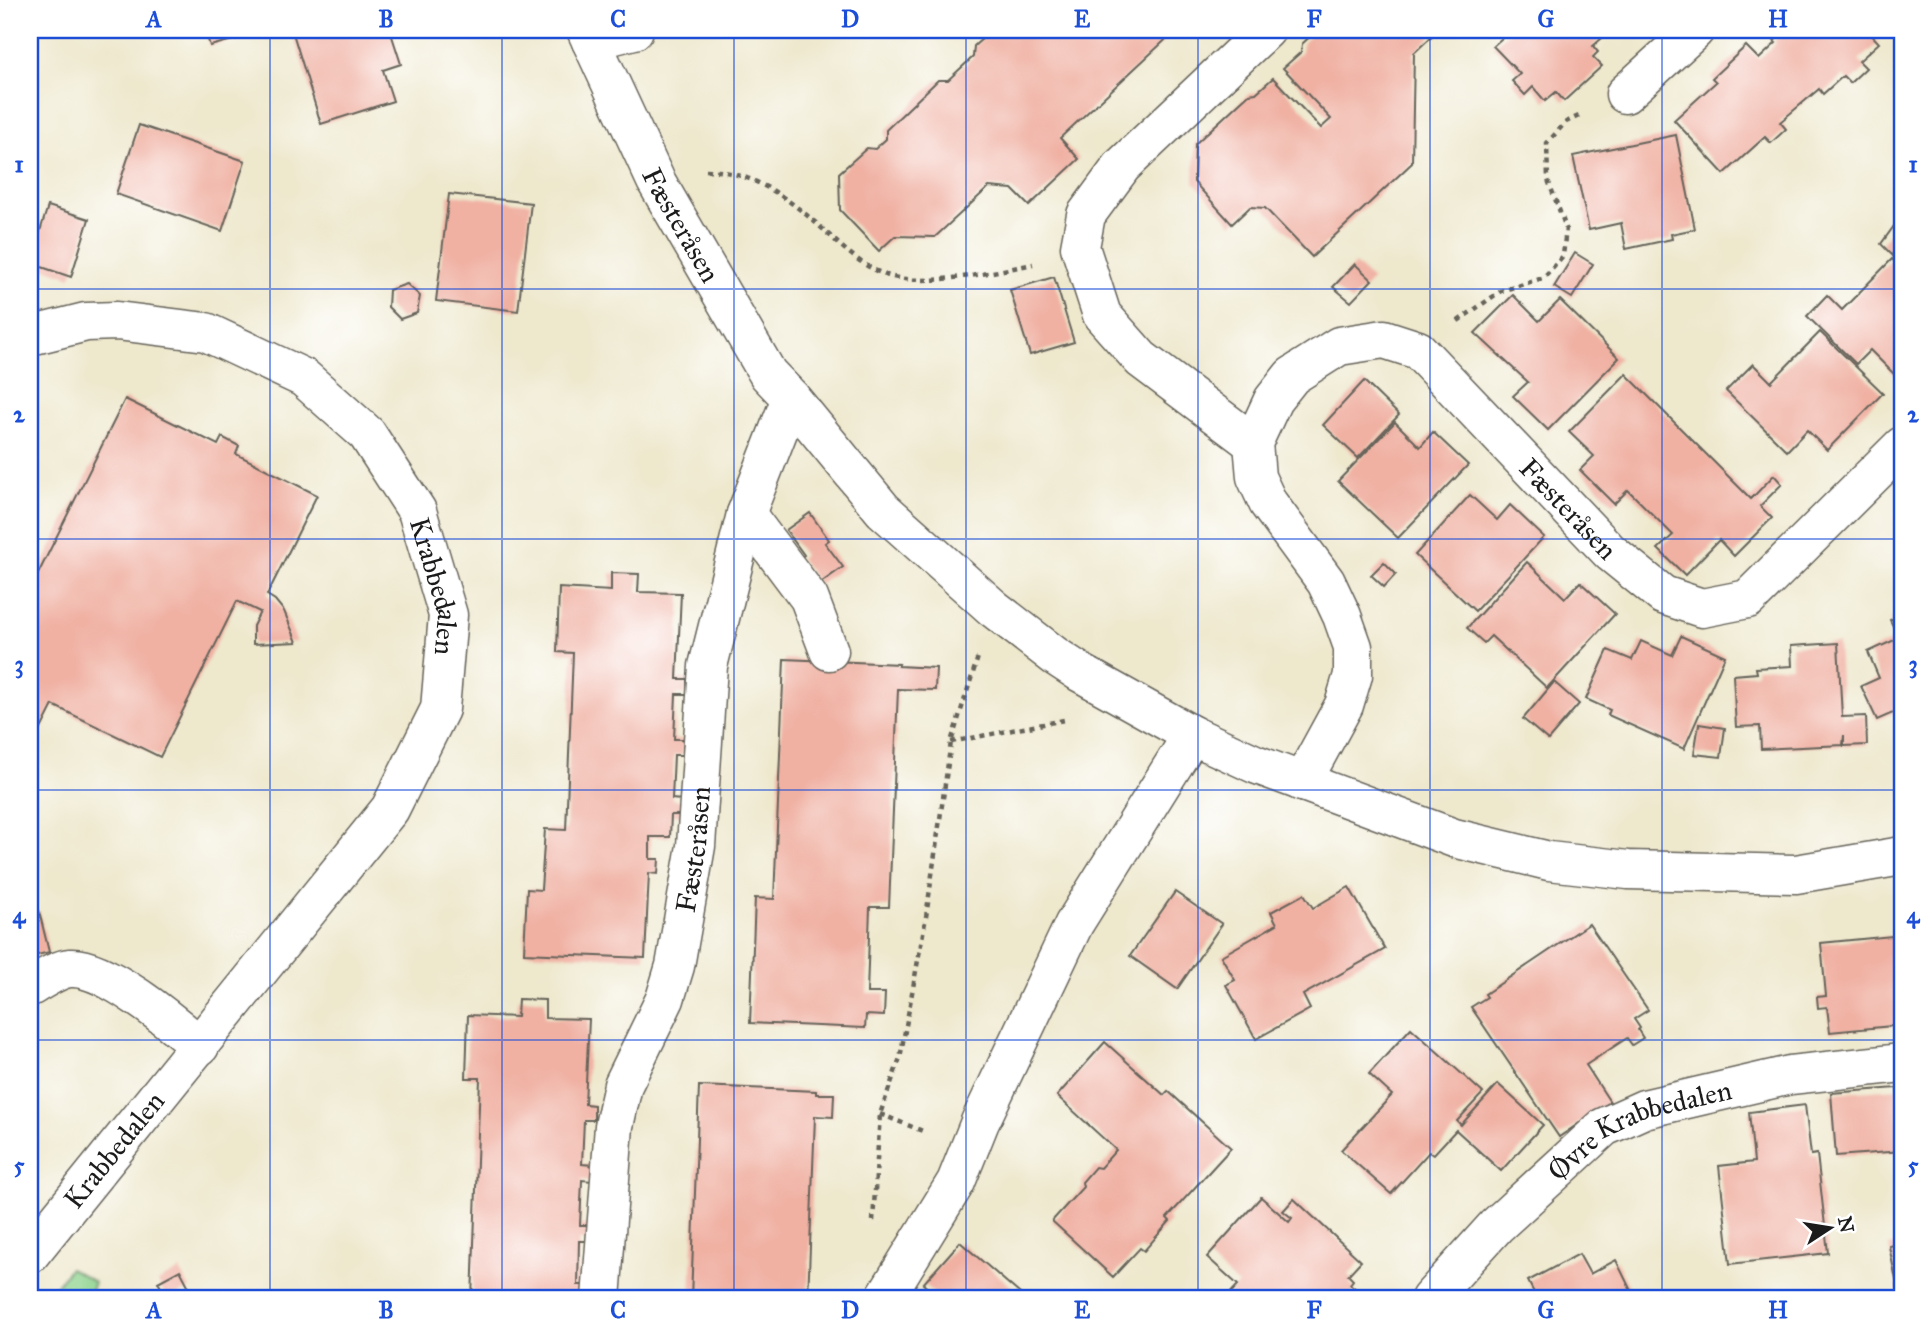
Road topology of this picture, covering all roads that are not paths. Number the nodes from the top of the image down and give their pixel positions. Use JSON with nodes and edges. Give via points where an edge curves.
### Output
{"nodes":[{"id":1,"x":634,"y":30,"type":"edge"},
{"id":2,"x":1266,"y":30,"type":"edge"},
{"id":3,"x":1695,"y":30,"type":"edge"},
{"id":4,"x":589,"y":36,"type":"edge"},
{"id":5,"x":1625,"y":94,"type":"road end"},
{"id":6,"x":30,"y":336,"type":"edge"},
{"id":7,"x":791,"y":398,"type":"junction"},
{"id":8,"x":1253,"y":443,"type":"junction"},
{"id":9,"x":1902,"y":446,"type":"edge"},
{"id":10,"x":746,"y":514,"type":"junction"},
{"id":11,"x":829,"y":651,"type":"dead end"},
{"id":12,"x":1192,"y":735,"type":"junction"},
{"id":13,"x":1302,"y":782,"type":"junction"},
{"id":14,"x":1902,"y":856,"type":"edge"},
{"id":15,"x":30,"y":987,"type":"edge"},
{"id":16,"x":200,"y":1046,"type":"junction"},
{"id":17,"x":1902,"y":1063,"type":"edge"},
{"id":18,"x":30,"y":1254,"type":"edge"},
{"id":19,"x":601,"y":1299,"type":"edge"},
{"id":20,"x":884,"y":1299,"type":"edge"},
{"id":21,"x":1430,"y":1299,"type":"edge"}],
"edges":[{"from":1,"to":4,"type":"street","name":"Fæsteråsen"},
{"from":2,"to":8,"type":"street","via":[[1122,166],[1086,215],[1080,247],[1102,315],[1141,359]]},
{"from":3,"to":5,"type":"street"},
{"from":4,"to":7,"type":"street","name":"Fæsteråsen","via":[[656,181],[768,374]]},
{"from":6,"to":16,"type":"street","name":"Krabbedalen","via":[[86,322],[117,321],[206,332],[304,378],[367,434],[417,511],[449,615],[440,709],[390,809]]},
{"from":7,"to":10,"type":"street","name":"Fæsteråsen"},
{"from":7,"to":12,"type":"street","name":"Fæsteråsen","via":[[883,510],[993,608],[1081,673]]},
{"from":8,"to":9,"type":"street","name":"Fæsteråsen","via":[[1273,400],[1292,376],[1339,346],[1384,339],[1418,349],[1609,552],[1662,595],[1702,608],[1748,599]]},
{"from":8,"to":13,"type":"street","via":[[1256,477],[1268,503],[1326,582],[1353,647],[1353,675],[1344,705]]},
{"from":10,"to":11,"type":"street","via":[[809,598]]},
{"from":10,"to":19,"type":"street","name":"Fæsteråsen","via":[[708,666],[696,846],[675,966],[665,999],[623,1085],[614,1126]]},
{"from":12,"to":13,"type":"street","name":"Fæsteråsen"},
{"from":12,"to":20,"type":"street","via":[[1074,924],[956,1182]]},
{"from":13,"to":14,"type":"street","name":"Fæsteråsen","via":[[1454,838],[1549,861],[1628,870],[1796,874]]},
{"from":15,"to":16,"type":"street","via":[[68,968],[94,971],[169,1019]]},
{"from":16,"to":18,"type":"street","name":"Krabbedalen"},
{"from":17,"to":21,"type":"street","name":"Øvre Krabbedalen","via":[[1790,1075],[1644,1109],[1604,1127],[1496,1226]]}]}
